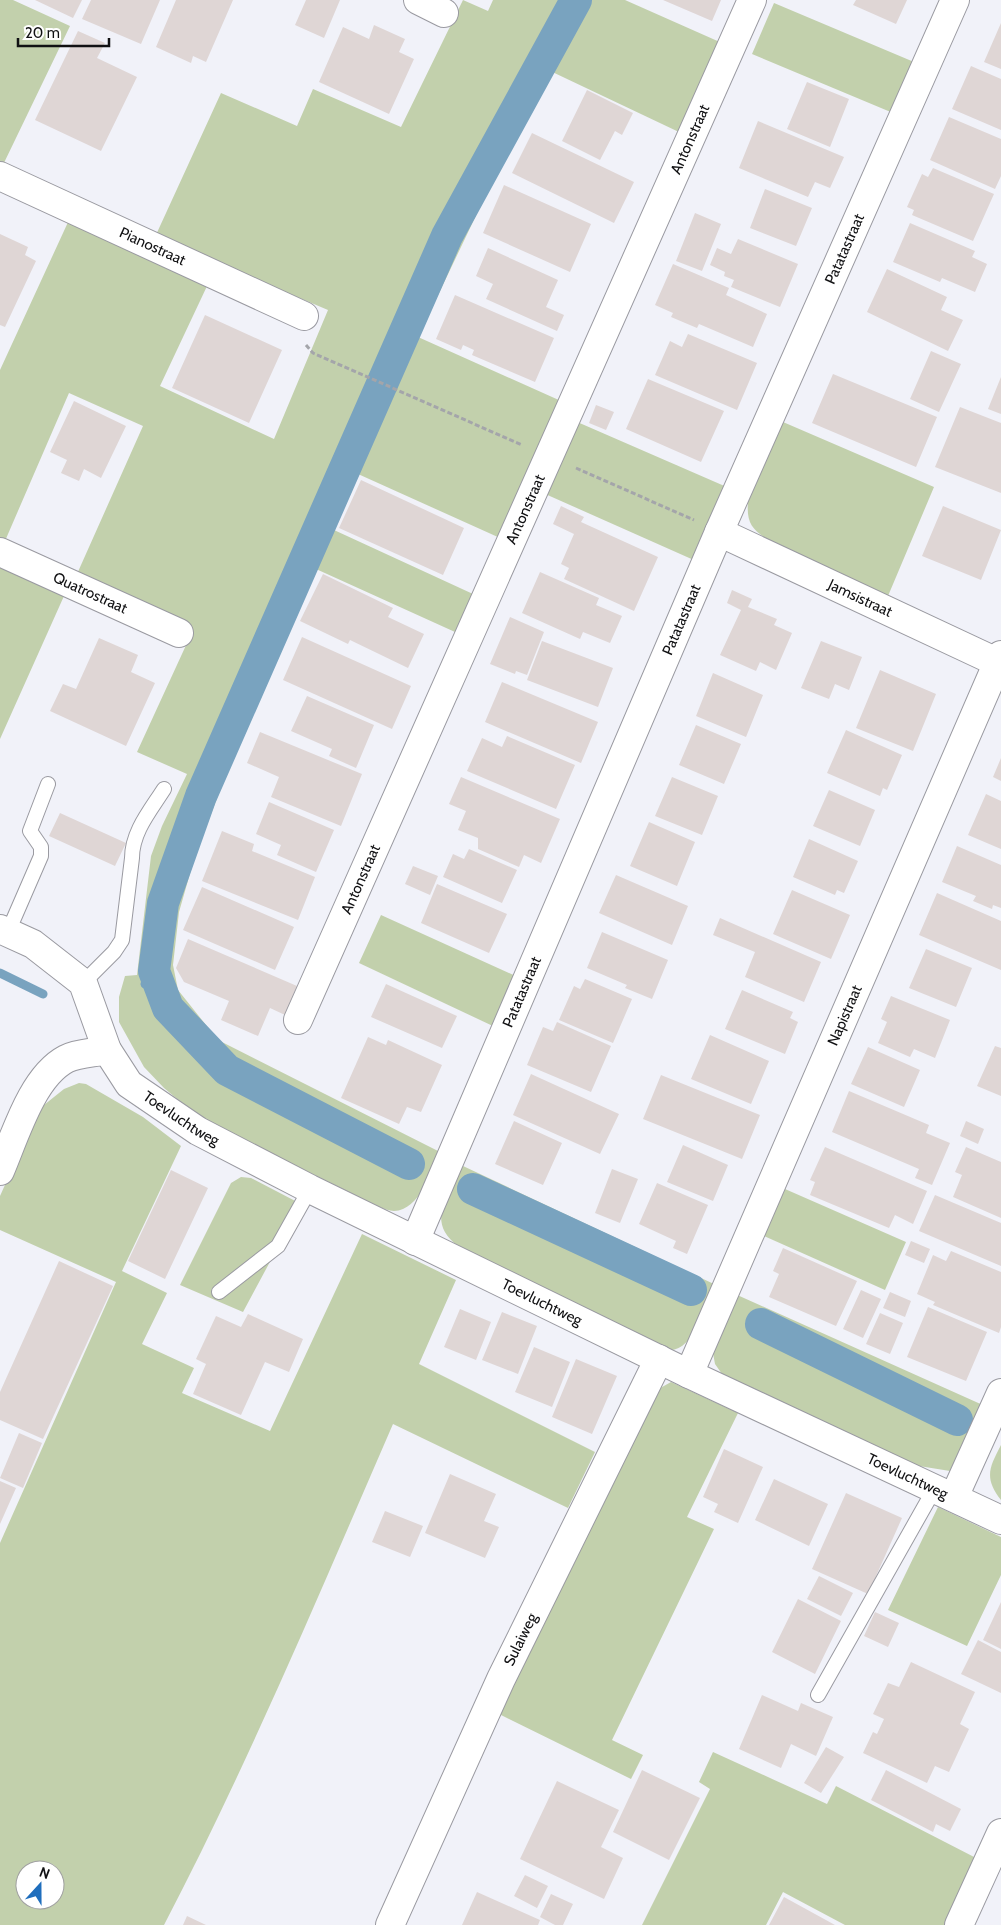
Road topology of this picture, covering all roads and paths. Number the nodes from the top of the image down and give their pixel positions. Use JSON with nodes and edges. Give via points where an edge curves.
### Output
{"nodes":[{"id":1,"x":418,"y":0,"type":"edge"},
{"id":2,"x":752,"y":0,"type":"edge"},
{"id":3,"x":955,"y":0,"type":"edge"},
{"id":4,"x":444,"y":13,"type":"dead end"},
{"id":5,"x":0,"y":176,"type":"edge"},
{"id":6,"x":304,"y":316,"type":"joint"},
{"id":7,"x":405,"y":394,"type":"dead end"},
{"id":8,"x":719,"y":532,"type":"junction"},
{"id":9,"x":0,"y":552,"type":"edge"},
{"id":10,"x":179,"y":634,"type":"dead end"},
{"id":11,"x":1000,"y":661,"type":"edge"},
{"id":12,"x":48,"y":784,"type":"dead end"},
{"id":13,"x":164,"y":789,"type":"dead end"},
{"id":14,"x":4,"y":930,"type":"edge"},
{"id":15,"x":83,"y":983,"type":"junction"},
{"id":16,"x":298,"y":1020,"type":"dead end"},
{"id":17,"x":107,"y":1050,"type":"junction"},
{"id":18,"x":0,"y":1170,"type":"edge"},
{"id":19,"x":310,"y":1189,"type":"junction"},
{"id":20,"x":415,"y":1241,"type":"junction"},
{"id":21,"x":219,"y":1292,"type":"dead end"},
{"id":22,"x":659,"y":1359,"type":"junction"},
{"id":23,"x":689,"y":1374,"type":"junction"},
{"id":24,"x":1001,"y":1393,"type":"edge"},
{"id":25,"x":944,"y":1492,"type":"junction"},
{"id":26,"x":1001,"y":1520,"type":"edge"},
{"id":27,"x":818,"y":1695,"type":"dead end"},
{"id":28,"x":1001,"y":1833,"type":"edge"},
{"id":29,"x":390,"y":1925,"type":"edge"},
{"id":30,"x":959,"y":1925,"type":"edge"}],
"edges":[{"from":1,"to":4,"type":"street"},
{"from":2,"to":16,"type":"street","name":"Antonstraat"},
{"from":3,"to":8,"type":"street","name":"Patatastraat"},
{"from":5,"to":6,"type":"street","name":"Pianostraat"},
{"from":6,"to":7,"type":"path","via":[[303,340],[313,353]]},
{"from":8,"to":11,"type":"street","name":"Jamsistraat"},
{"from":8,"to":20,"type":"street","name":"Patatastraat"},
{"from":9,"to":10,"type":"street","name":"Quatrostraat"},
{"from":11,"to":23,"type":"street","name":"Napistraat"},
{"from":12,"to":14,"type":"lane","via":[[30,831],[41,847],[41,856]]},
{"from":13,"to":15,"type":"lane","via":[[132,845],[122,940]]},
{"from":14,"to":15,"type":"street","via":[[33,944]]},
{"from":15,"to":17,"type":"street","name":"Toevluchtweg"},
{"from":17,"to":18,"type":"street","via":[[68,1058],[50,1069],[35,1092]]},
{"from":17,"to":19,"type":"street","name":"Toevluchtweg","via":[[137,1090],[198,1131]]},
{"from":19,"to":20,"type":"street","name":"Toevluchtweg"},
{"from":19,"to":21,"type":"lane","via":[[278,1246]]},
{"from":20,"to":22,"type":"street","name":"Toevluchtweg"},
{"from":22,"to":23,"type":"street","name":"Toevluchtweg"},
{"from":22,"to":29,"type":"street","name":"Sulaiweg","via":[[501,1679]]},
{"from":23,"to":25,"type":"street","name":"Toevluchtweg"},
{"from":24,"to":25,"type":"street"},
{"from":25,"to":26,"type":"street","name":"Toevluchtweg"},
{"from":25,"to":27,"type":"lane"},
{"from":28,"to":30,"type":"street"}]}
